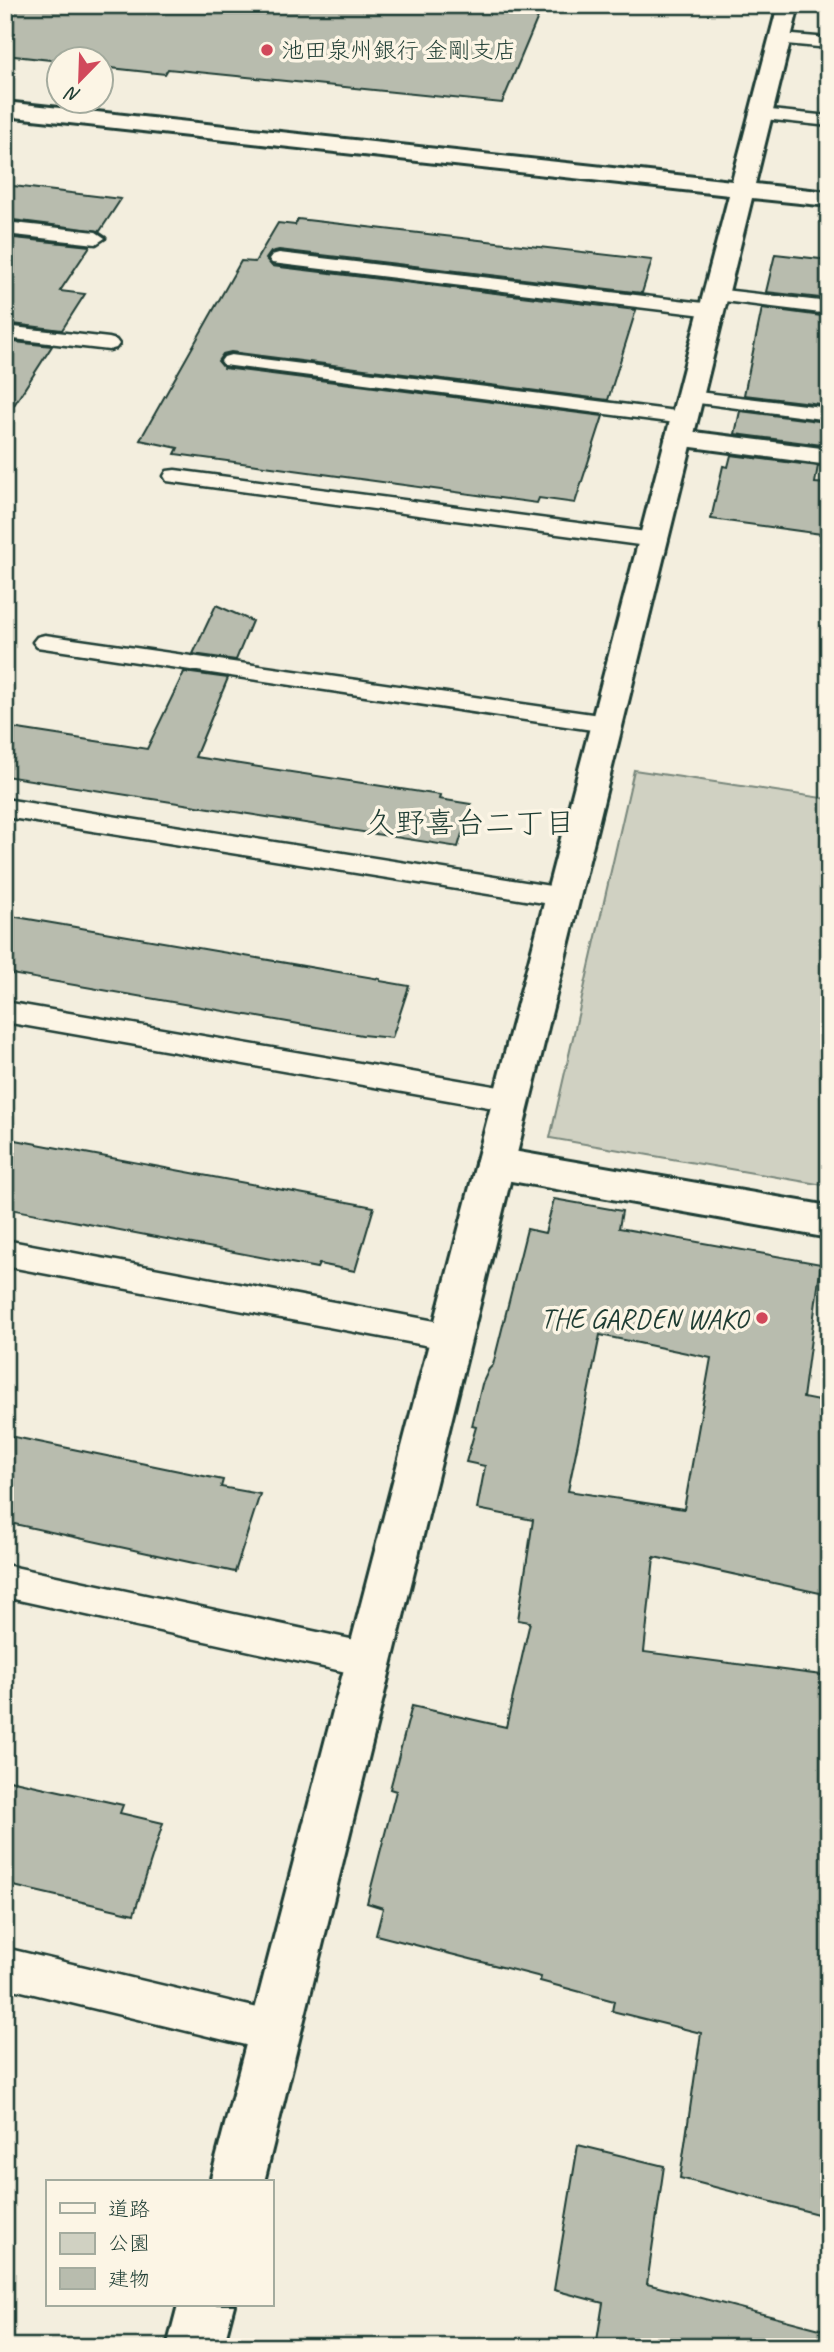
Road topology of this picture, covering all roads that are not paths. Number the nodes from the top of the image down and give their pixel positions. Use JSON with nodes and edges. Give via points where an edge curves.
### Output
{"nodes":[{"id":1,"x":789,"y":5,"type":"edge"},
{"id":2,"x":780,"y":38,"type":"junction"},
{"id":3,"x":829,"y":43,"type":"edge"},
{"id":4,"x":5,"y":109,"type":"edge"},
{"id":5,"x":761,"y":114,"type":"junction"},
{"id":6,"x":829,"y":121,"type":"edge"},
{"id":7,"x":721,"y":162,"type":"dead end"},
{"id":8,"x":748,"y":165,"type":"junction"},
{"id":9,"x":775,"y":167,"type":"dead end"},
{"id":10,"x":742,"y":190,"type":"junction"},
{"id":11,"x":829,"y":199,"type":"edge"},
{"id":12,"x":5,"y":228,"type":"edge"},
{"id":13,"x":96,"y":238,"type":"dead end"},
{"id":14,"x":279,"y":259,"type":"dead end"},
{"id":15,"x":713,"y":303,"type":"junction"},
{"id":16,"x":829,"y":308,"type":"edge"},
{"id":17,"x":5,"y":332,"type":"edge"},
{"id":18,"x":109,"y":344,"type":"dead end"},
{"id":19,"x":230,"y":361,"type":"dead end"},
{"id":20,"x":829,"y":414,"type":"edge"},
{"id":21,"x":684,"y":418,"type":"junction"},
{"id":22,"x":829,"y":457,"type":"edge"},
{"id":23,"x":175,"y":476,"type":"dead end"},
{"id":24,"x":654,"y":540,"type":"junction"},
{"id":25,"x":44,"y":642,"type":"dead end"},
{"id":26,"x":606,"y":724,"type":"junction"},
{"id":27,"x":5,"y":808,"type":"edge"},
{"id":28,"x":563,"y":897,"type":"junction"},
{"id":29,"x":5,"y":1012,"type":"edge"},
{"id":30,"x":511,"y":1100,"type":"junction"},
{"id":31,"x":495,"y":1163,"type":"junction"},
{"id":32,"x":829,"y":1222,"type":"edge"},
{"id":33,"x":5,"y":1253,"type":"edge"},
{"id":34,"x":451,"y":1338,"type":"junction"},
{"id":35,"x":5,"y":1581,"type":"edge"},
{"id":36,"x":369,"y":1660,"type":"junction"},
{"id":37,"x":5,"y":1967,"type":"edge"},
{"id":38,"x":274,"y":2032,"type":"junction"},
{"id":39,"x":237,"y":2180,"type":"edge"},
{"id":40,"x":206,"y":2306,"type":"edge"},
{"id":41,"x":195,"y":2347,"type":"edge"}],
"edges":[{"from":1,"to":2,"type":"street"},
{"from":2,"to":3,"type":"lane"},
{"from":2,"to":5,"type":"street"},
{"from":4,"to":10,"type":"street"},
{"from":5,"to":6,"type":"lane"},
{"from":5,"to":8,"type":"street"},
{"from":7,"to":8,"type":"street"},
{"from":8,"to":9,"type":"street"},
{"from":8,"to":10,"type":"street"},
{"from":10,"to":11,"type":"street"},
{"from":10,"to":15,"type":"street"},
{"from":12,"to":13,"type":"lane"},
{"from":14,"to":15,"type":"lane"},
{"from":15,"to":16,"type":"lane"},
{"from":15,"to":21,"type":"street"},
{"from":17,"to":18,"type":"lane"},
{"from":19,"to":21,"type":"lane"},
{"from":20,"to":21,"type":"lane"},
{"from":21,"to":22,"type":"street"},
{"from":21,"to":24,"type":"street"},
{"from":23,"to":24,"type":"lane"},
{"from":24,"to":26,"type":"street"},
{"from":25,"to":26,"type":"lane"},
{"from":26,"to":28,"type":"street"},
{"from":27,"to":28,"type":"lane"},
{"from":28,"to":30,"type":"street"},
{"from":29,"to":30,"type":"lane"},
{"from":30,"to":31,"type":"street"},
{"from":31,"to":32,"type":"street"},
{"from":31,"to":34,"type":"street"},
{"from":33,"to":34,"type":"lane"},
{"from":34,"to":36,"type":"street"},
{"from":35,"to":36,"type":"lane"},
{"from":36,"to":38,"type":"street"},
{"from":37,"to":38,"type":"lane"},
{"from":38,"to":39,"type":"street"},
{"from":40,"to":41,"type":"street"}]}
